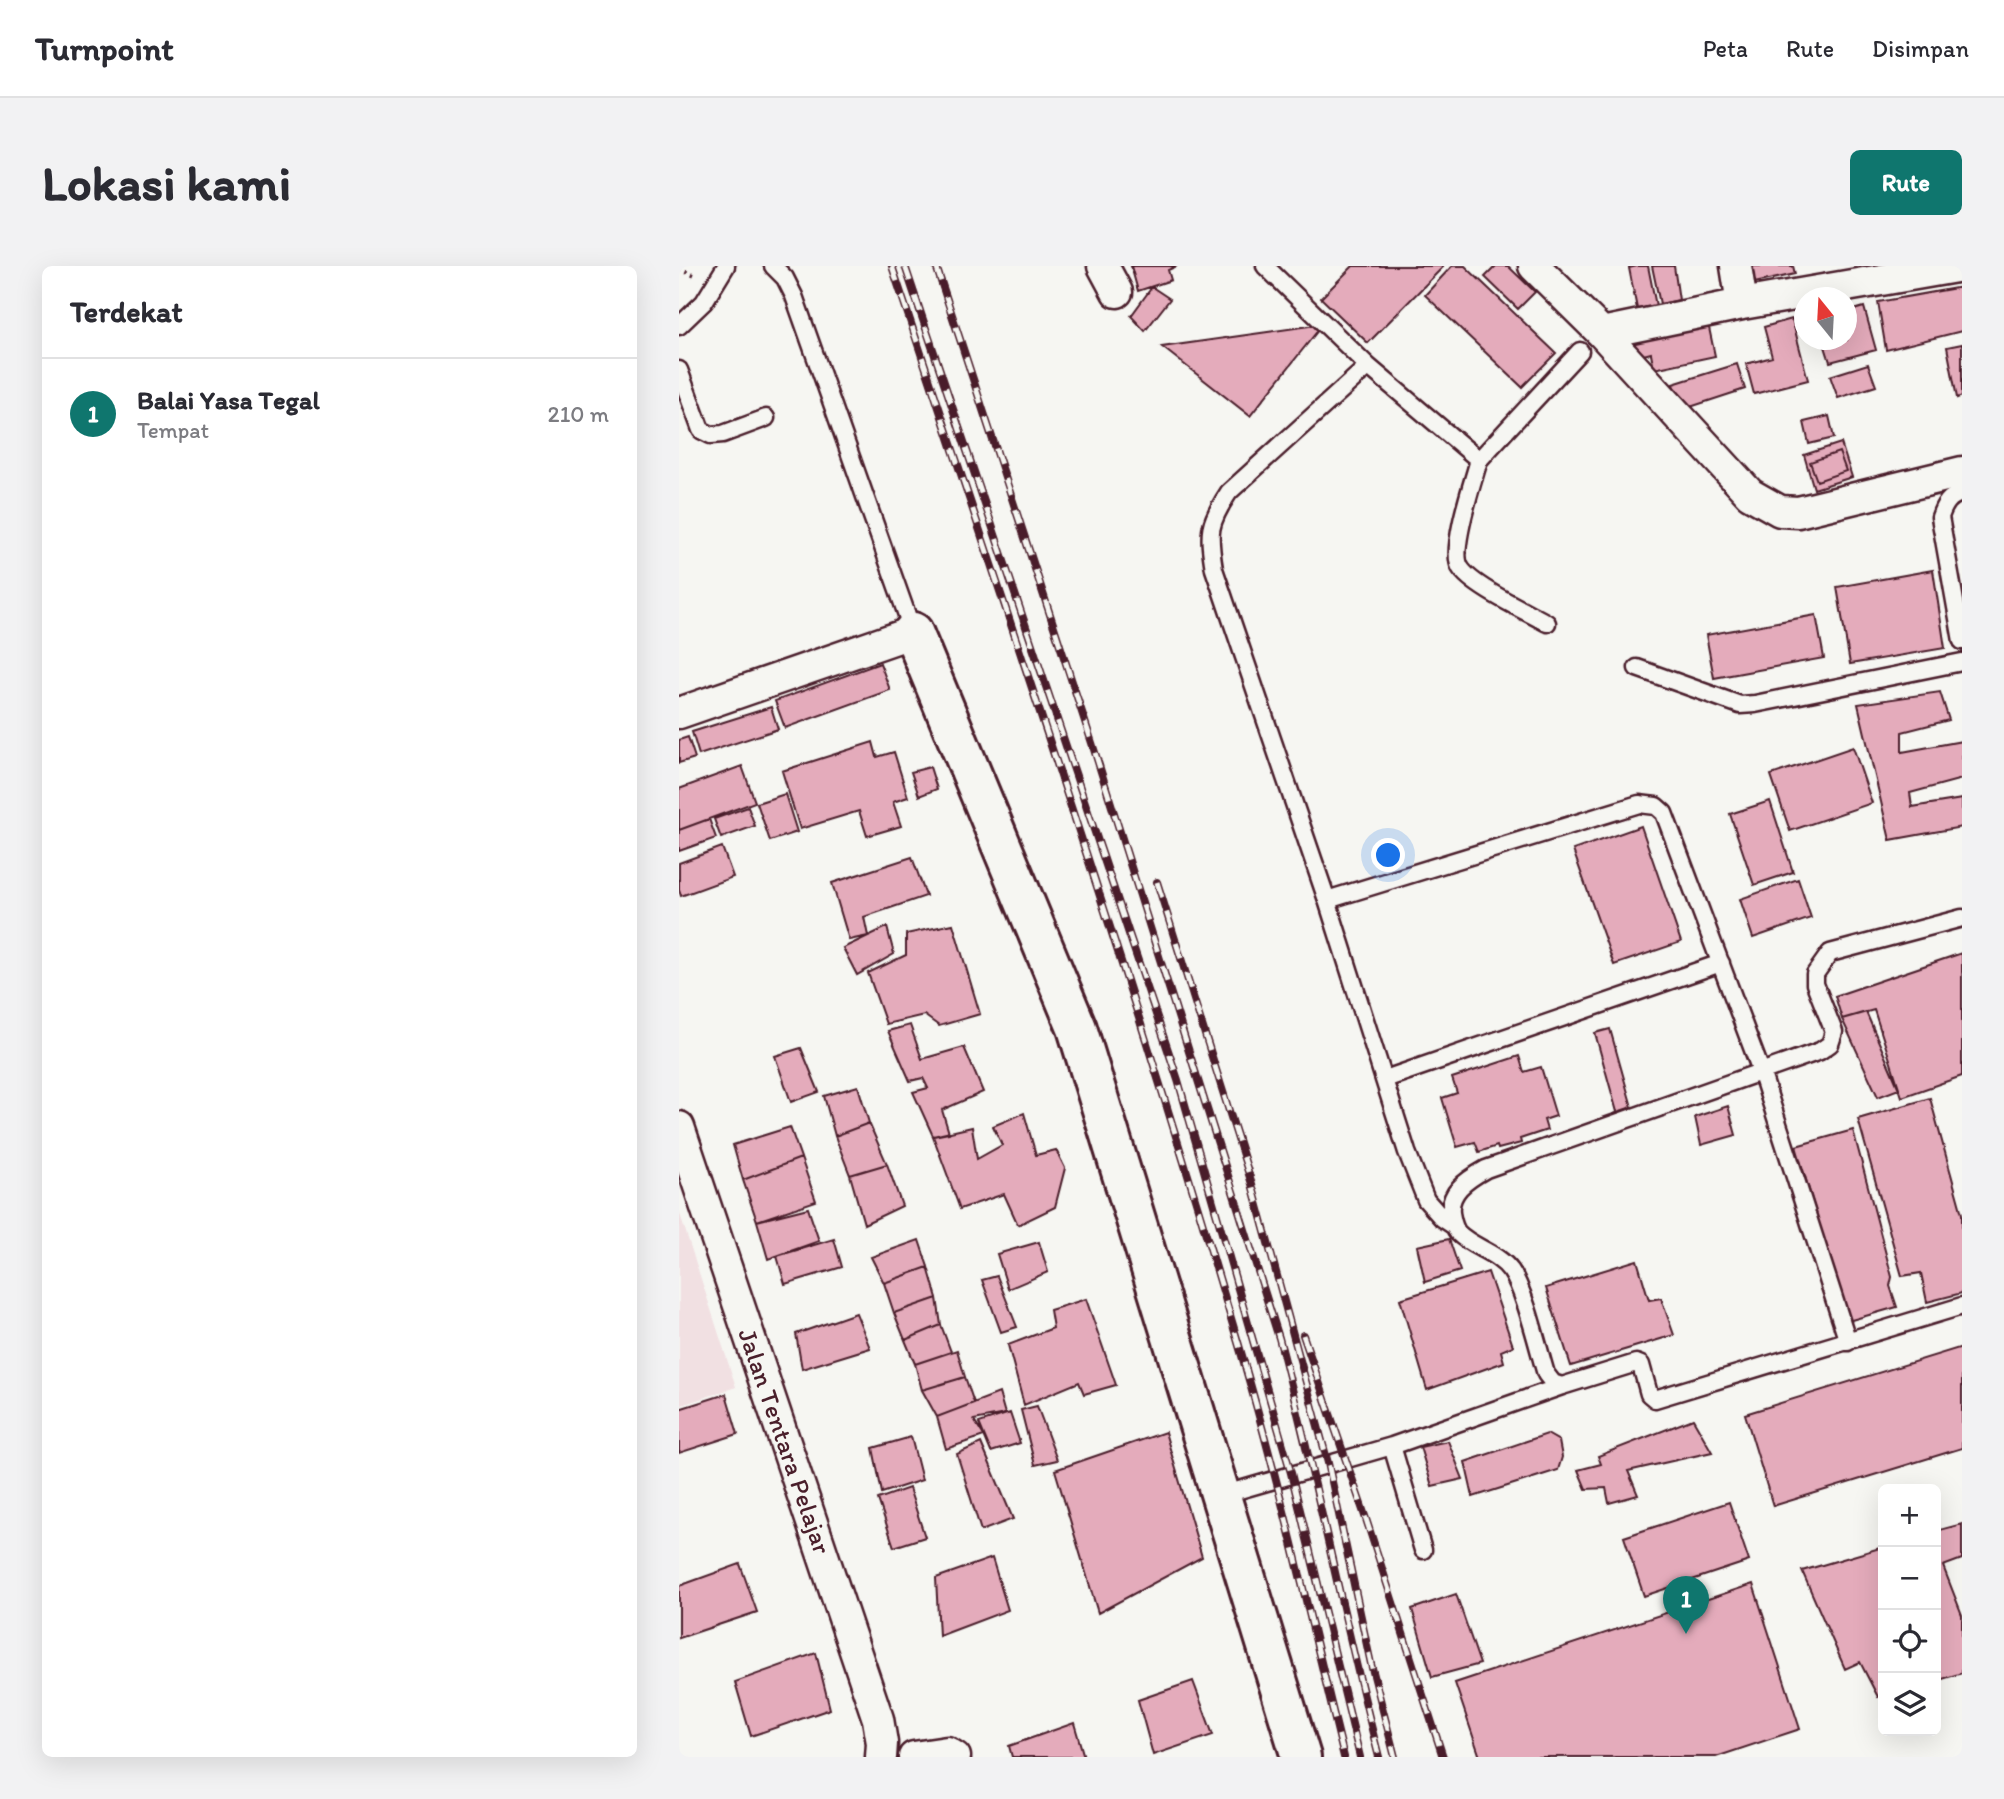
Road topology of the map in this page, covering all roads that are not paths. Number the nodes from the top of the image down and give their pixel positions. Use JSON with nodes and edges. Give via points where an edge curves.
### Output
{"nodes":[{"id":1,"x":726,"y":266,"type":"edge"},
{"id":2,"x":773,"y":266,"type":"edge"},
{"id":3,"x":1103,"y":266,"type":"edge"},
{"id":4,"x":1265,"y":266,"type":"edge"},
{"id":5,"x":1534,"y":266,"type":"edge"},
{"id":6,"x":1736,"y":266,"type":"edge"},
{"id":7,"x":1962,"y":266,"type":"edge"},
{"id":8,"x":1117,"y":292,"type":"dead end"},
{"id":9,"x":1742,"y":304,"type":"junction"},
{"id":10,"x":679,"y":326,"type":"edge"},
{"id":11,"x":1591,"y":342,"type":"junction"},
{"id":12,"x":1368,"y":366,"type":"junction"},
{"id":13,"x":679,"y":370,"type":"edge"},
{"id":14,"x":766,"y":418,"type":"dead end"},
{"id":15,"x":1479,"y":460,"type":"junction"},
{"id":16,"x":1962,"y":472,"type":"edge"},
{"id":17,"x":1962,"y":493,"type":"edge"},
{"id":18,"x":1547,"y":624,"type":"dead end"},
{"id":19,"x":913,"y":632,"type":"junction"},
{"id":20,"x":1962,"y":640,"type":"edge"},
{"id":21,"x":1962,"y":662,"type":"edge"},
{"id":22,"x":1637,"y":668,"type":"dead end"},
{"id":23,"x":679,"y":713,"type":"edge"},
{"id":24,"x":1327,"y":900,"type":"junction"},
{"id":25,"x":1962,"y":918,"type":"edge"},
{"id":26,"x":1721,"y":963,"type":"junction"},
{"id":27,"x":1761,"y":1071,"type":"junction"},
{"id":28,"x":1385,"y":1079,"type":"junction"},
{"id":29,"x":679,"y":1127,"type":"edge"},
{"id":30,"x":1454,"y":1226,"type":"junction"},
{"id":31,"x":1962,"y":1306,"type":"edge"},
{"id":32,"x":1848,"y":1342,"type":"junction"},
{"id":33,"x":1562,"y":1386,"type":"junction"},
{"id":34,"x":1392,"y":1446,"type":"junction"},
{"id":35,"x":1222,"y":1495,"type":"junction"},
{"id":36,"x":1423,"y":1550,"type":"dead end"},
{"id":37,"x":881,"y":1757,"type":"edge"},
{"id":38,"x":914,"y":1757,"type":"edge"},
{"id":39,"x":955,"y":1757,"type":"edge"},
{"id":40,"x":1301,"y":1757,"type":"edge"}],
"edges":[{"from":1,"to":10,"type":"lane","via":[[704,302]]},
{"from":2,"to":19,"type":"lane","via":[[794,296]]},
{"from":3,"to":8,"type":"street"},
{"from":4,"to":12,"type":"lane"},
{"from":5,"to":11,"type":"street"},
{"from":6,"to":9,"type":"street"},
{"from":7,"to":9,"type":"street"},
{"from":9,"to":11,"type":"street"},
{"from":11,"to":15,"type":"lane"},
{"from":11,"to":16,"type":"street","via":[[1749,494],[1780,511],[1808,509]]},
{"from":12,"to":15,"type":"lane"},
{"from":12,"to":24,"type":"lane","via":[[1229,492],[1216,512],[1209,538],[1214,569]]},
{"from":13,"to":14,"type":"lane","via":[[701,430],[723,434]]},
{"from":15,"to":18,"type":"lane","via":[[1456,550],[1459,566],[1472,580]]},
{"from":17,"to":20,"type":"lane","via":[[1945,504],[1940,517]]},
{"from":19,"to":23,"type":"street"},
{"from":19,"to":35,"type":"street","via":[[1077,1028]]},
{"from":21,"to":22,"type":"lane","via":[[1740,705]]},
{"from":24,"to":26,"type":"lane","via":[[1639,804],[1655,806],[1664,813]]},
{"from":24,"to":28,"type":"lane"},
{"from":25,"to":27,"type":"lane","via":[[1830,953],[1815,974],[1834,1032],[1830,1044]]},
{"from":26,"to":27,"type":"lane"},
{"from":26,"to":28,"type":"lane"},
{"from":27,"to":30,"type":"lane","via":[[1486,1169],[1458,1189],[1450,1212]]},
{"from":27,"to":32,"type":"lane"},
{"from":28,"to":30,"type":"lane","via":[[1426,1200]]},
{"from":29,"to":37,"type":"street","name":"Jalan Tentara Pelajar","via":[[878,1719]]},
{"from":30,"to":33,"type":"lane","via":[[1512,1272],[1546,1374]]},
{"from":31,"to":32,"type":"lane"},
{"from":32,"to":33,"type":"lane","via":[[1655,1399],[1636,1363]]},
{"from":33,"to":34,"type":"lane"},
{"from":34,"to":35,"type":"lane"},
{"from":34,"to":36,"type":"lane"},
{"from":35,"to":40,"type":"street"},
{"from":38,"to":39,"type":"street","via":[[947,1752]]}]}
